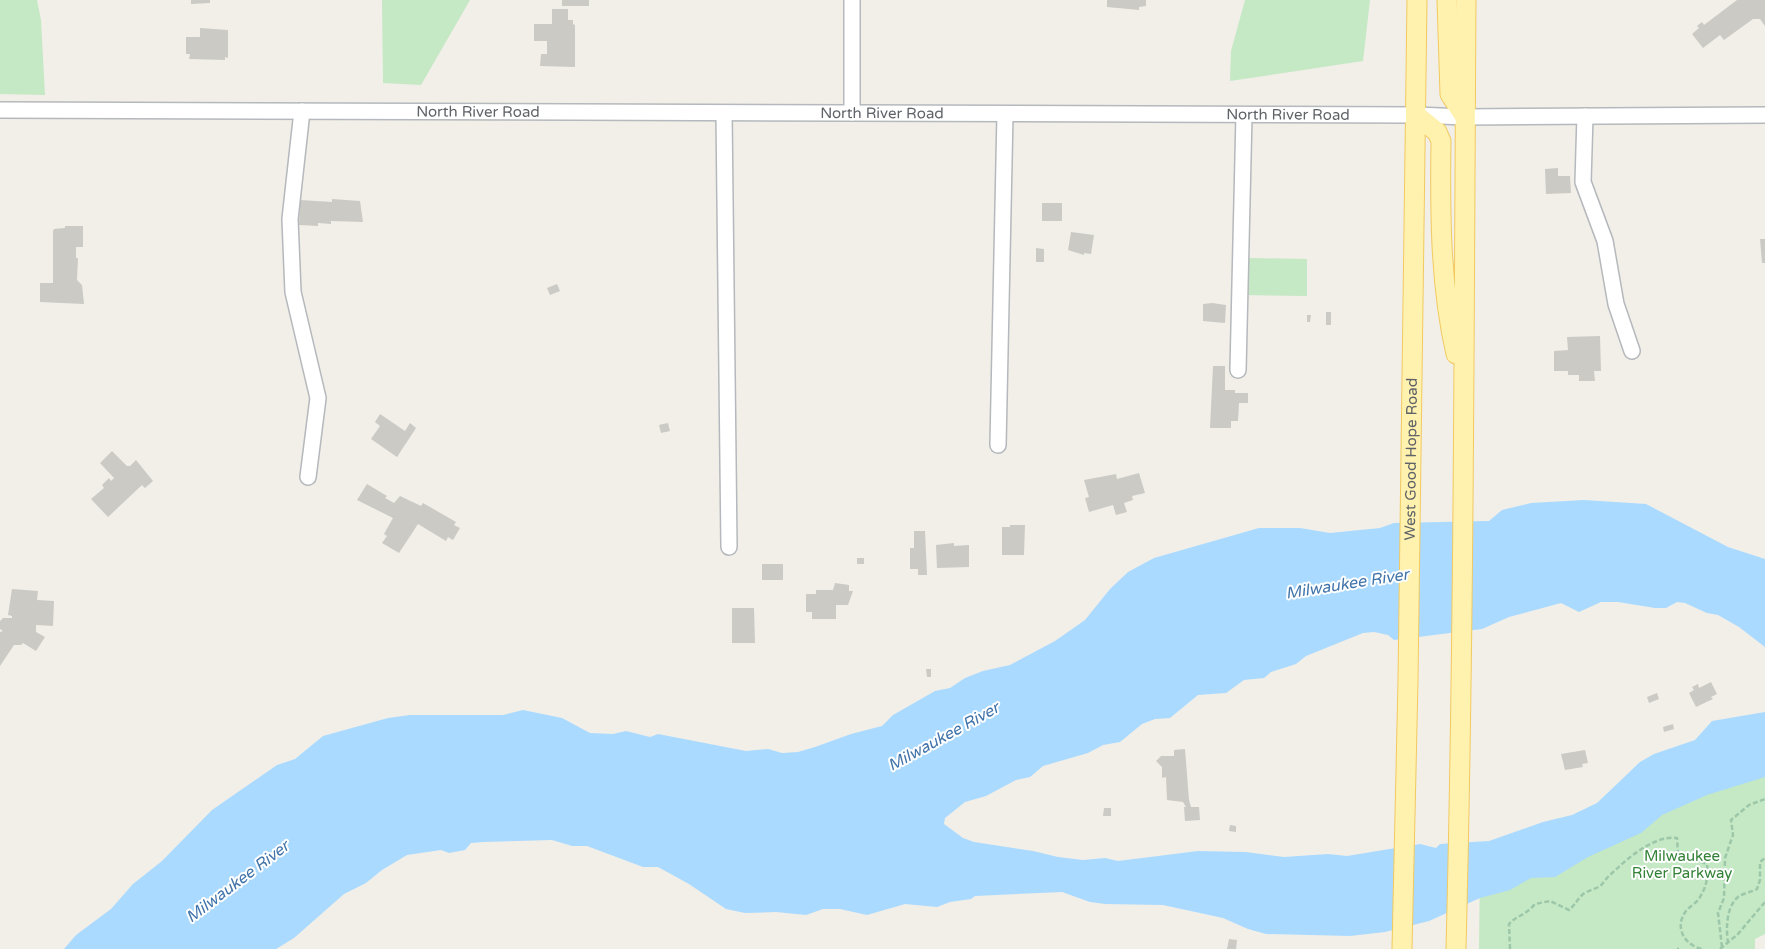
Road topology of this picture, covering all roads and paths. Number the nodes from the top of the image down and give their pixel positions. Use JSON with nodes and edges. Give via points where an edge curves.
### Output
{"nodes":[{"id":1,"x":852,"y":0,"type":"edge"},
{"id":2,"x":1417,"y":0,"type":"edge"},
{"id":3,"x":1447,"y":0,"type":"edge"},
{"id":4,"x":1466,"y":0,"type":"edge"},
{"id":5,"x":0,"y":110,"type":"edge"},
{"id":6,"x":302,"y":111,"type":"junction"},
{"id":7,"x":724,"y":113,"type":"junction"},
{"id":8,"x":852,"y":113,"type":"junction"},
{"id":9,"x":1005,"y":114,"type":"junction"},
{"id":10,"x":1244,"y":115,"type":"junction"},
{"id":11,"x":1416,"y":115,"type":"junction"},
{"id":12,"x":1765,"y":115,"type":"edge"},
{"id":13,"x":1586,"y":116,"type":"junction"},
{"id":14,"x":1465,"y":117,"type":"junction"},
{"id":15,"x":1632,"y":351,"type":"dead end"},
{"id":16,"x":1238,"y":370,"type":"dead end"},
{"id":17,"x":1463,"y":385,"type":"junction"},
{"id":18,"x":998,"y":445,"type":"dead end"},
{"id":19,"x":308,"y":477,"type":"dead end"},
{"id":20,"x":729,"y":548,"type":"dead end"},
{"id":21,"x":1765,"y":800,"type":"edge"},
{"id":22,"x":1765,"y":858,"type":"edge"},
{"id":23,"x":1765,"y":902,"type":"edge"},
{"id":24,"x":1402,"y":941,"type":"edge"},
{"id":25,"x":1728,"y":943,"type":"junction"},
{"id":26,"x":1721,"y":948,"type":"edge"},
{"id":27,"x":1456,"y":949,"type":"edge"},
{"id":28,"x":1510,"y":949,"type":"edge"},
{"id":29,"x":1702,"y":949,"type":"edge"}],
"edges":[{"from":1,"to":8,"type":"street"},
{"from":2,"to":11,"type":"main road","name":"West Good Hope Road"},
{"from":3,"to":14,"type":"main road","via":[[1450,94]]},
{"from":4,"to":14,"type":"main road"},
{"from":5,"to":6,"type":"street","name":"North River Road"},
{"from":6,"to":7,"type":"street","name":"North River Road"},
{"from":6,"to":19,"type":"street","via":[[290,219],[293,292],[318,398]]},
{"from":7,"to":8,"type":"street","name":"North River Road"},
{"from":7,"to":20,"type":"street"},
{"from":8,"to":9,"type":"street","name":"North River Road"},
{"from":9,"to":10,"type":"street","name":"North River Road"},
{"from":9,"to":18,"type":"street"},
{"from":10,"to":11,"type":"street","name":"North River Road"},
{"from":10,"to":16,"type":"street"},
{"from":11,"to":14,"type":"street","name":"North River Road"},
{"from":11,"to":17,"type":"main road","via":[[1437,132],[1441,141],[1440,208],[1449,326]]},
{"from":11,"to":24,"type":"main road","name":"West Good Hope Road"},
{"from":12,"to":13,"type":"street","name":"North River Road"},
{"from":13,"to":14,"type":"street","name":"North River Road"},
{"from":13,"to":15,"type":"street","via":[[1583,182],[1605,241],[1616,304]]},
{"from":14,"to":17,"type":"main road"},
{"from":17,"to":27,"type":"main road"},
{"from":21,"to":26,"type":"path","via":[[1749,805],[1730,820],[1733,835],[1725,858],[1724,898],[1718,913]]},
{"from":22,"to":25,"type":"path","via":[[1760,862],[1757,889],[1739,896],[1733,904],[1725,927]]},
{"from":23,"to":25,"type":"path"},
{"from":25,"to":26,"type":"path"},
{"from":28,"to":29,"type":"path","via":[[1510,924],[1535,904],[1550,901],[1569,910],[1582,895],[1601,886],[1631,858],[1653,843],[1670,837],[1677,838],[1678,854],[1683,860],[1707,864],[1707,882],[1700,899],[1686,910],[1681,921],[1682,936]]}]}
